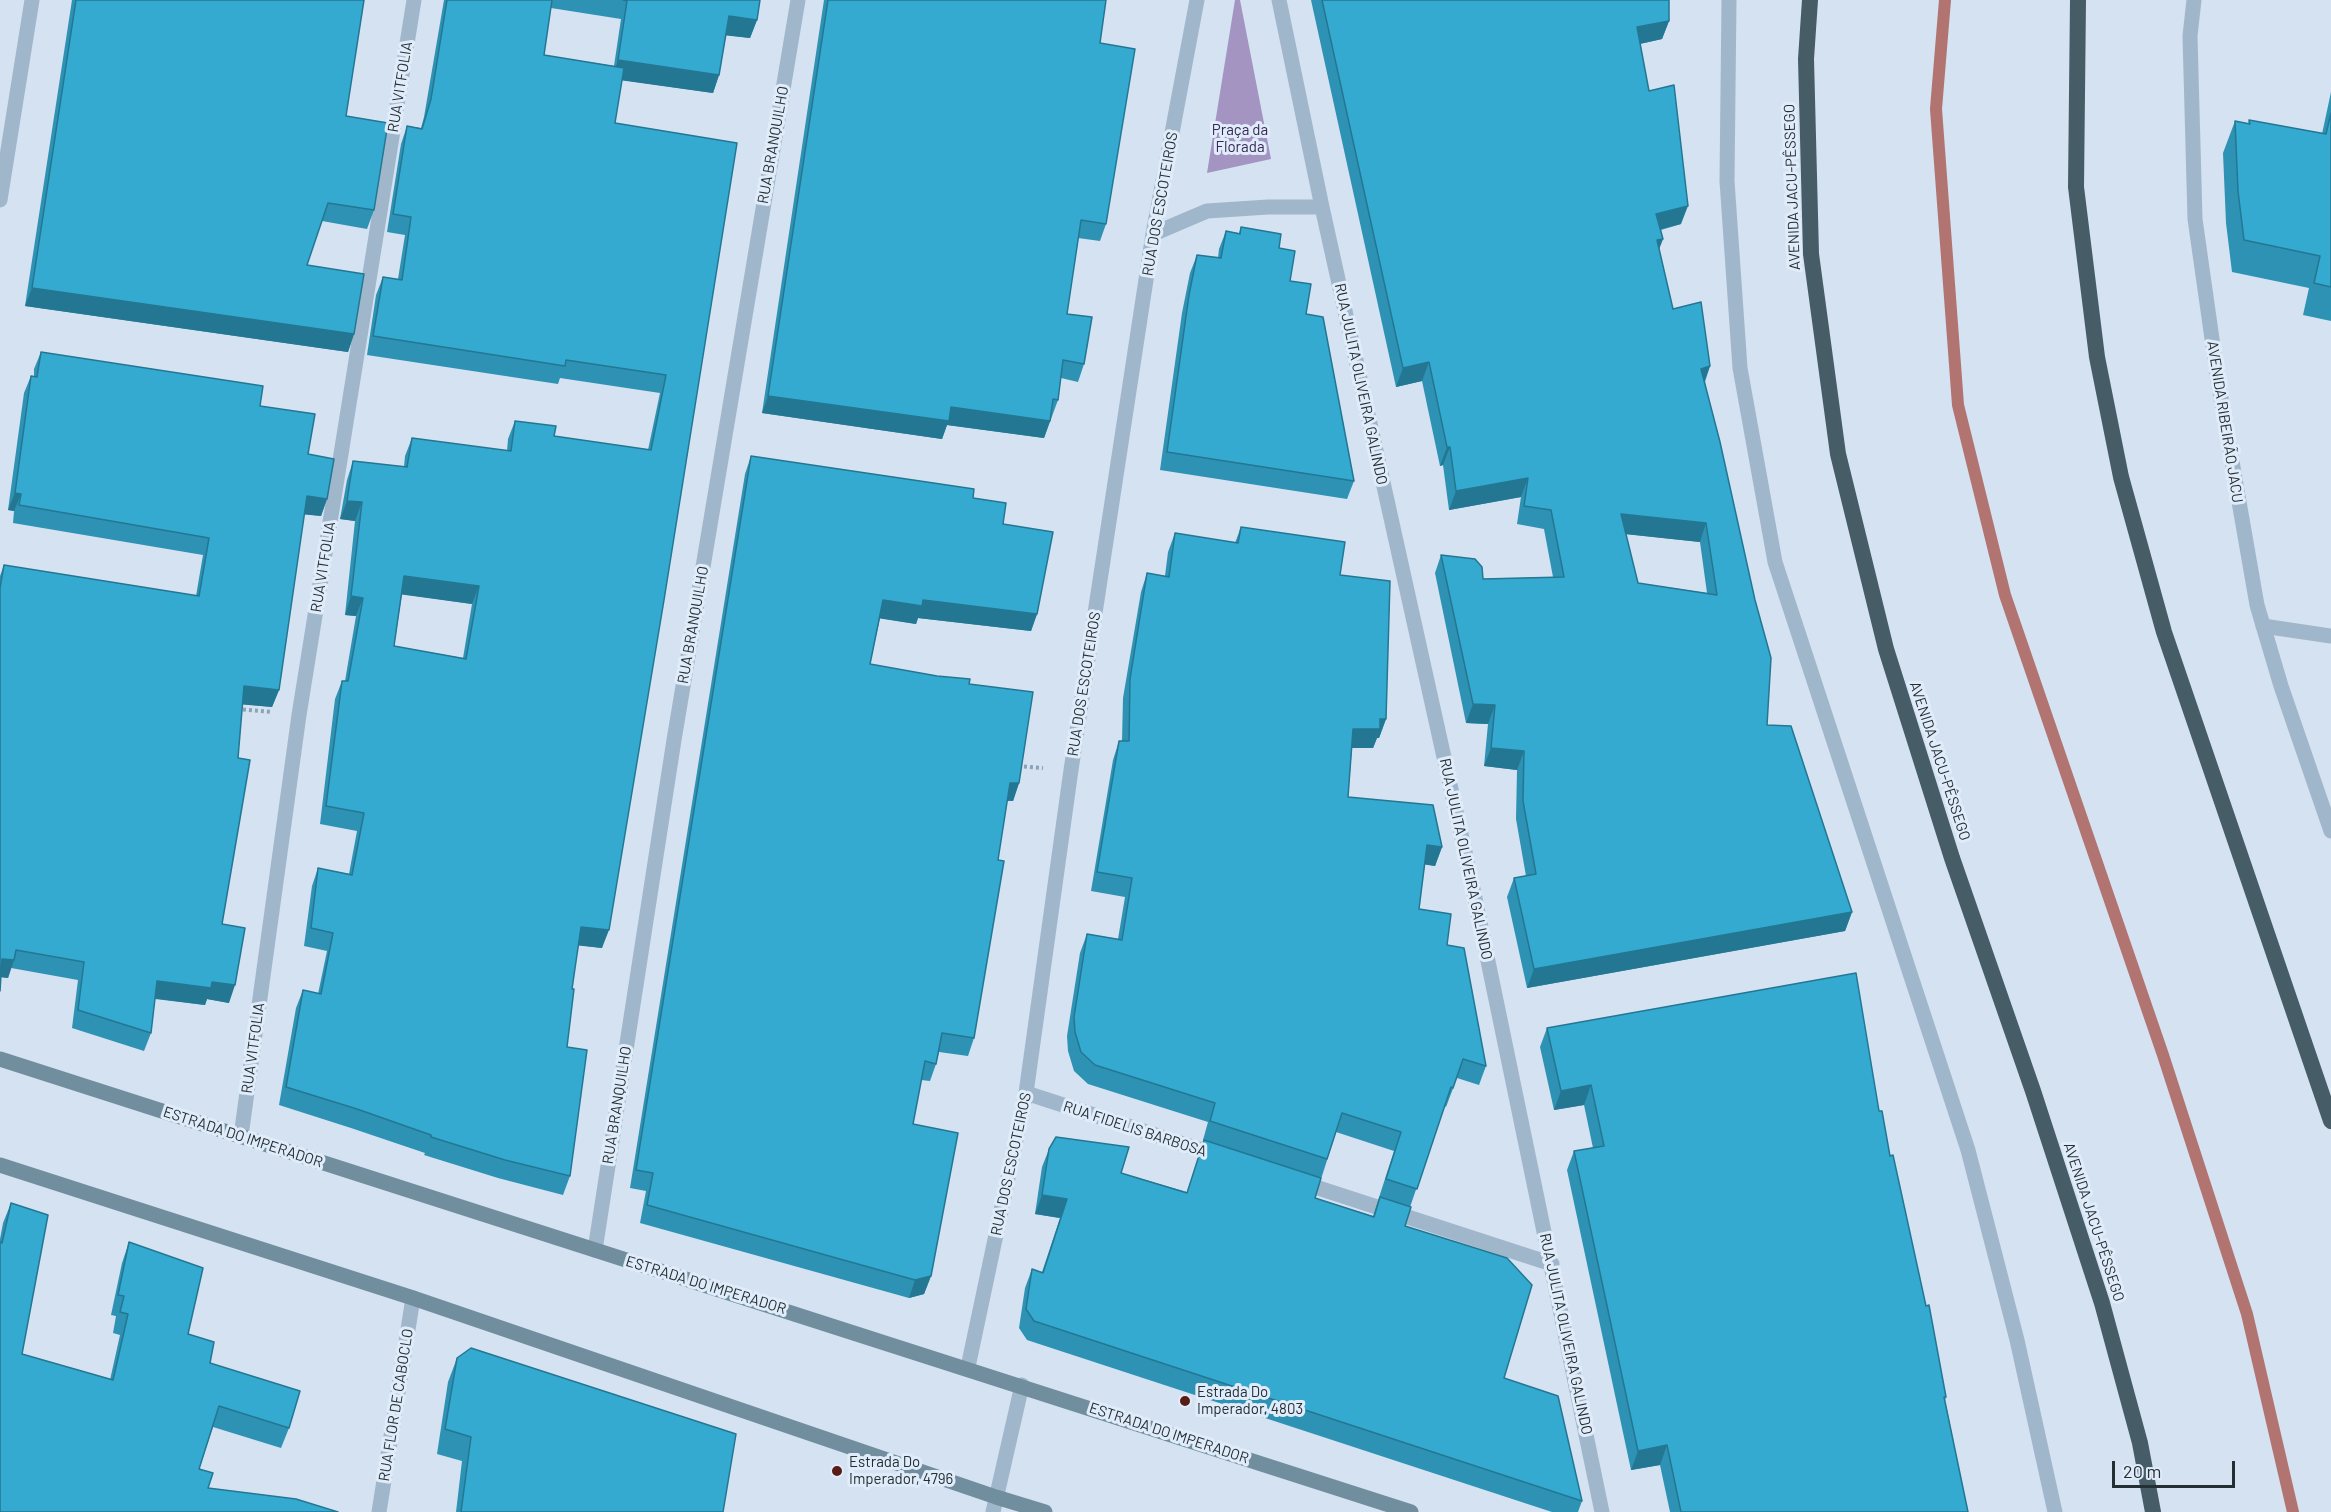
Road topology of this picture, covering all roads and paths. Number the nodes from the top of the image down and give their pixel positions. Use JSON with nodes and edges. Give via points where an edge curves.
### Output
{"nodes":[{"id":1,"x":32,"y":0,"type":"edge"},
{"id":2,"x":414,"y":0,"type":"edge"},
{"id":3,"x":798,"y":0,"type":"edge"},
{"id":4,"x":1197,"y":0,"type":"edge"},
{"id":5,"x":1279,"y":0,"type":"edge"},
{"id":6,"x":1729,"y":0,"type":"edge"},
{"id":7,"x":1810,"y":0,"type":"edge"},
{"id":8,"x":2078,"y":0,"type":"edge"},
{"id":9,"x":2194,"y":0,"type":"edge"},
{"id":10,"x":0,"y":200,"type":"edge"},
{"id":11,"x":1322,"y":207,"type":"junction"},
{"id":12,"x":1154,"y":234,"type":"junction"},
{"id":13,"x":2264,"y":626,"type":"junction"},
{"id":14,"x":2331,"y":636,"type":"edge"},
{"id":15,"x":230,"y":708,"type":"edge"},
{"id":16,"x":299,"y":715,"type":"junction"},
{"id":17,"x":1012,"y":766,"type":"edge"},
{"id":18,"x":1071,"y":770,"type":"junction"},
{"id":19,"x":2331,"y":831,"type":"edge"},
{"id":20,"x":0,"y":1059,"type":"edge"},
{"id":21,"x":1026,"y":1093,"type":"junction"},
{"id":22,"x":2331,"y":1120,"type":"edge"},
{"id":23,"x":241,"y":1136,"type":"junction"},
{"id":24,"x":1239,"y":1162,"type":"edge"},
{"id":25,"x":0,"y":1165,"type":"edge"},
{"id":26,"x":1283,"y":1177,"type":"edge"},
{"id":27,"x":595,"y":1250,"type":"junction"},
{"id":28,"x":1552,"y":1264,"type":"junction"},
{"id":29,"x":413,"y":1298,"type":"junction"},
{"id":30,"x":968,"y":1367,"type":"junction"},
{"id":31,"x":1022,"y":1385,"type":"junction"},
{"id":32,"x":994,"y":1504,"type":"edge"},
{"id":33,"x":379,"y":1512,"type":"edge"},
{"id":34,"x":1045,"y":1512,"type":"edge"},
{"id":35,"x":1412,"y":1512,"type":"edge"},
{"id":36,"x":1602,"y":1512,"type":"edge"},
{"id":37,"x":2055,"y":1512,"type":"edge"},
{"id":38,"x":2153,"y":1512,"type":"edge"}],
"edges":[{"from":1,"to":10,"type":"street"},
{"from":2,"to":16,"type":"street","name":"RUA VITFOLIA"},
{"from":3,"to":27,"type":"street","name":"RUA BRANQUILHO","via":[[674,741]]},
{"from":4,"to":12,"type":"street","name":"RUA DOS ESCOTEIROS"},
{"from":5,"to":11,"type":"street","name":"RUA JULITA OLIVEIRA GALINDO"},
{"from":6,"to":37,"type":"street","via":[[1727,181],[1740,368],[1775,562],[1968,1150],[2017,1340]]},
{"from":7,"to":38,"type":"highway","name":"AVENIDA JACU-PÊSSEGO","via":[[1806,58],[1810,254],[1838,454],[1886,649],[2102,1303],[2140,1443]]},
{"from":8,"to":22,"type":"highway","via":[[2076,188],[2097,357],[2121,477],[2164,632]]},
{"from":9,"to":13,"type":"street","name":"AVENIDA RIBEIRÃO JACU","via":[[2190,36],[2194,219],[2248,556]]},
{"from":11,"to":12,"type":"street","via":[[1206,211]]},
{"from":11,"to":28,"type":"street","name":"RUA JULITA OLIVEIRA GALINDO"},
{"from":12,"to":18,"type":"street","name":"RUA DOS ESCOTEIROS"},
{"from":13,"to":14,"type":"street"},
{"from":13,"to":19,"type":"street","name":"AVENIDA RIBEIRÃO JACU"},
{"from":15,"to":16,"type":"path"},
{"from":16,"to":23,"type":"street","name":"RUA VITFOLIA"},
{"from":17,"to":18,"type":"path"},
{"from":18,"to":21,"type":"street","name":"RUA DOS ESCOTEIROS"},
{"from":20,"to":23,"type":"main road","name":"ESTRADA DO IMPERADOR"},
{"from":21,"to":24,"type":"street","name":"RUA FIDELIS BARBOSA"},
{"from":21,"to":30,"type":"street","name":"RUA DOS ESCOTEIROS"},
{"from":23,"to":27,"type":"main road","name":"ESTRADA DO IMPERADOR"},
{"from":25,"to":29,"type":"main road"},
{"from":26,"to":28,"type":"street"},
{"from":27,"to":30,"type":"main road","name":"ESTRADA DO IMPERADOR"},
{"from":28,"to":36,"type":"street","name":"RUA JULITA OLIVEIRA GALINDO"},
{"from":29,"to":32,"type":"main road"},
{"from":29,"to":33,"type":"street","name":"RUA FLOR DE CABOCLO"},
{"from":30,"to":31,"type":"main road","name":"ESTRADA DO IMPERADOR"},
{"from":31,"to":32,"type":"street"},
{"from":31,"to":35,"type":"main road","name":"ESTRADA DO IMPERADOR"},
{"from":32,"to":34,"type":"main road"}]}
